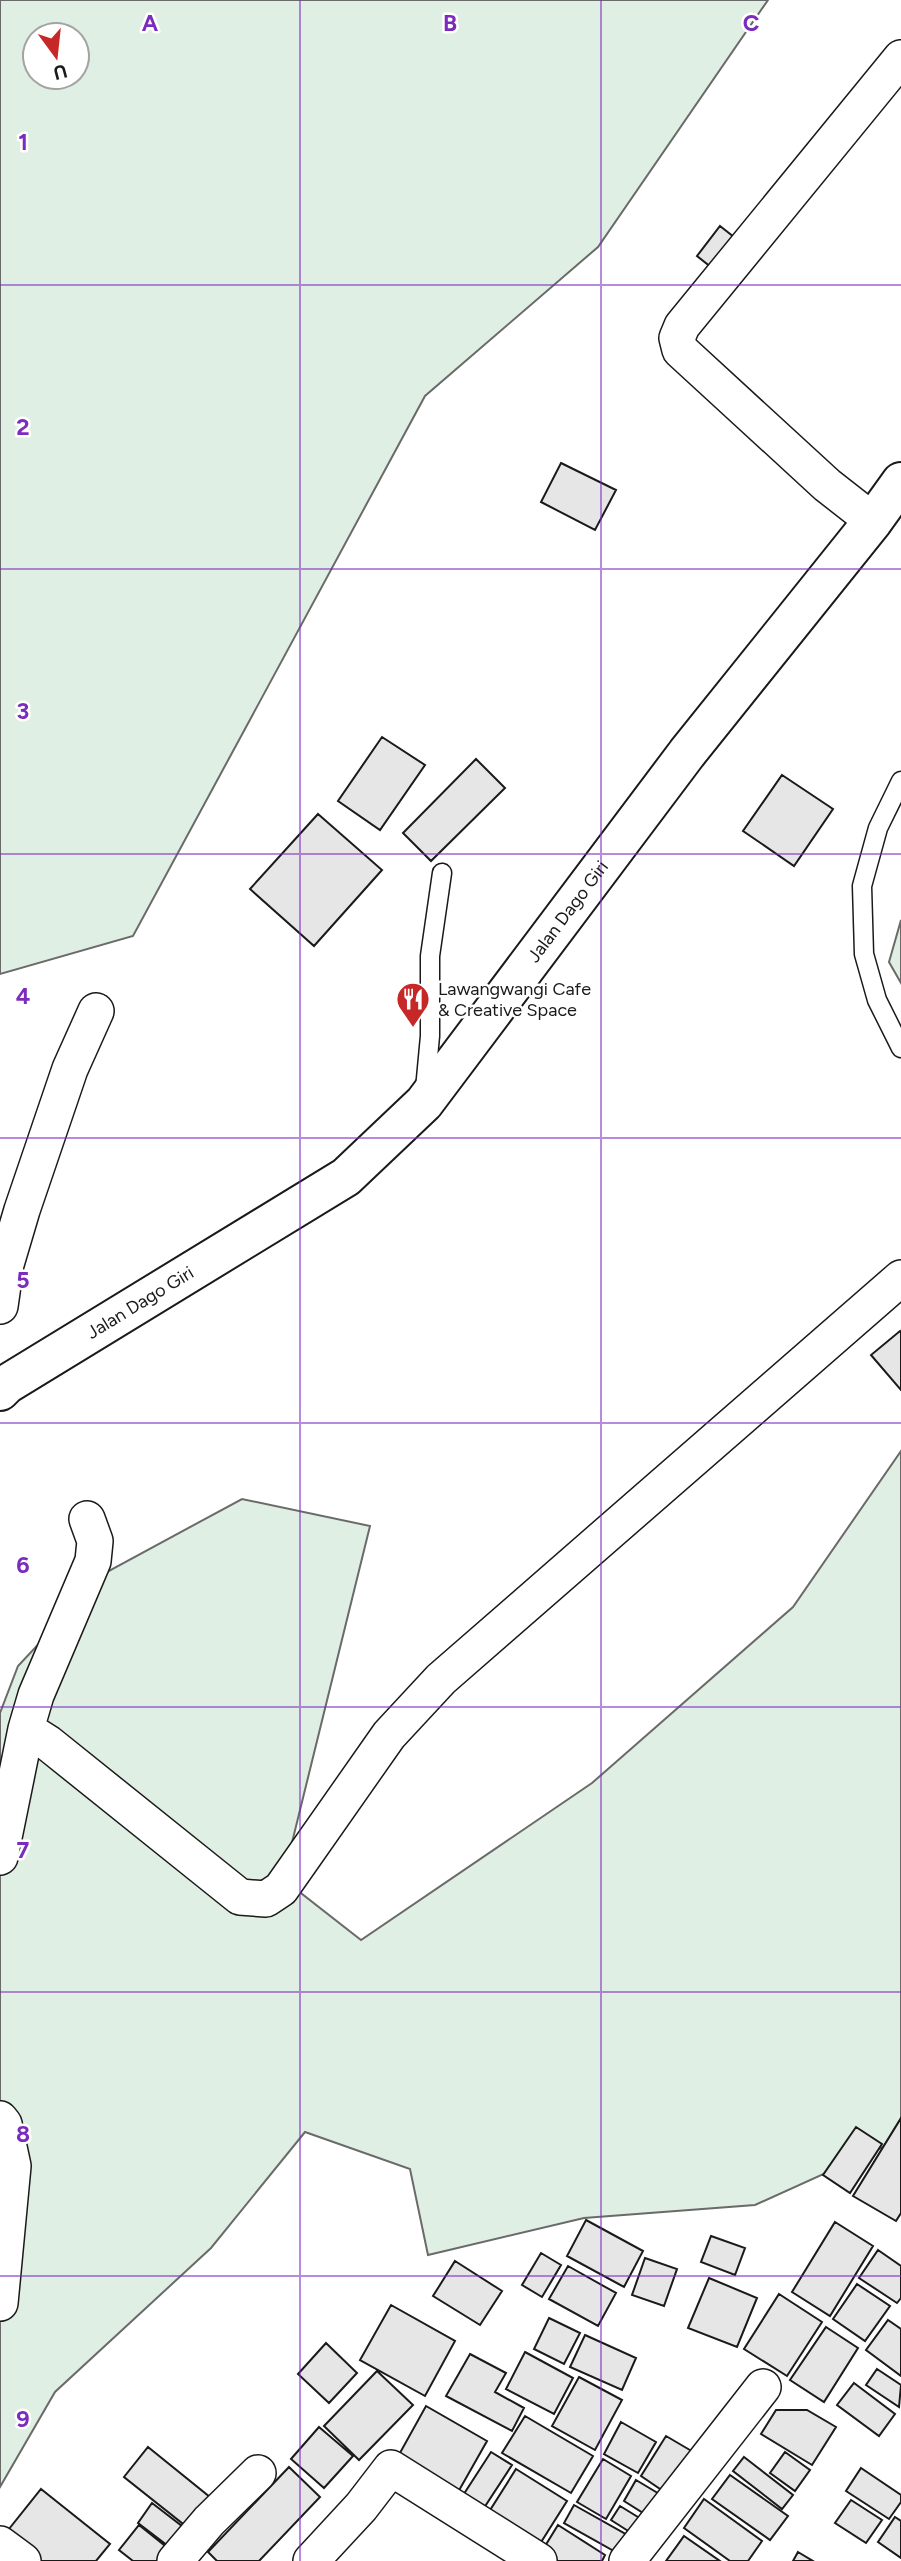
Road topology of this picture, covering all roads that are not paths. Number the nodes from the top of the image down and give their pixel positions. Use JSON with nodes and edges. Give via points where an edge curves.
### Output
{"nodes":[{"id":1,"x":901,"y":58,"type":"edge"},
{"id":2,"x":901,"y":482,"type":"edge"},
{"id":3,"x":873,"y":521,"type":"junction"},
{"id":4,"x":901,"y":781,"type":"edge"},
{"id":5,"x":442,"y":873,"type":"dead end"},
{"id":6,"x":96,"y":1011,"type":"dead end"},
{"id":7,"x":901,"y":1048,"type":"edge"},
{"id":8,"x":424,"y":1103,"type":"junction"},
{"id":9,"x":901,"y":1278,"type":"edge"},
{"id":10,"x":0,"y":1306,"type":"edge"},
{"id":11,"x":2,"y":1383,"type":"edge"},
{"id":12,"x":87,"y":1519,"type":"dead end"},
{"id":13,"x":26,"y":1729,"type":"junction"},
{"id":14,"x":0,"y":1857,"type":"edge"},
{"id":15,"x":0,"y":2119,"type":"edge"},
{"id":16,"x":0,"y":2303,"type":"edge"},
{"id":17,"x":763,"y":2388,"type":"dead end"},
{"id":18,"x":258,"y":2473,"type":"dead end"},
{"id":19,"x":0,"y":2544,"type":"edge"},
{"id":20,"x":23,"y":2561,"type":"edge"},
{"id":21,"x":175,"y":2561,"type":"edge"},
{"id":22,"x":311,"y":2561,"type":"edge"},
{"id":23,"x":540,"y":2561,"type":"edge"},
{"id":24,"x":627,"y":2561,"type":"edge"}],
"edges":[{"from":1,"to":3,"type":"street","via":[[682,326],[677,338],[689,359]]},
{"from":2,"to":3,"type":"main road","name":"Jalan Dago Giri"},
{"from":3,"to":8,"type":"main road","name":"Jalan Dago Giri","via":[[687,753]]},
{"from":4,"to":7,"type":"lane","via":[[878,828],[862,886],[864,954],[877,1000]]},
{"from":5,"to":8,"type":"lane","via":[[430,956]]},
{"from":6,"to":10,"type":"street","via":[[70,1069],[22,1210],[6,1264]]},
{"from":8,"to":11,"type":"main road","name":"Jalan Dago Giri","via":[[346,1177]]},
{"from":9,"to":13,"type":"street","via":[[441,1678],[389,1735],[281,1889],[266,1899],[240,1897]]},
{"from":12,"to":13,"type":"street","via":[[95,1541],[93,1561]]},
{"from":13,"to":14,"type":"street"},
{"from":15,"to":16,"type":"street","via":[[13,2166]]},
{"from":17,"to":24,"type":"street"},
{"from":18,"to":21,"type":"street"},
{"from":19,"to":20,"type":"street"},
{"from":22,"to":23,"type":"street","via":[[391,2468]]}]}
